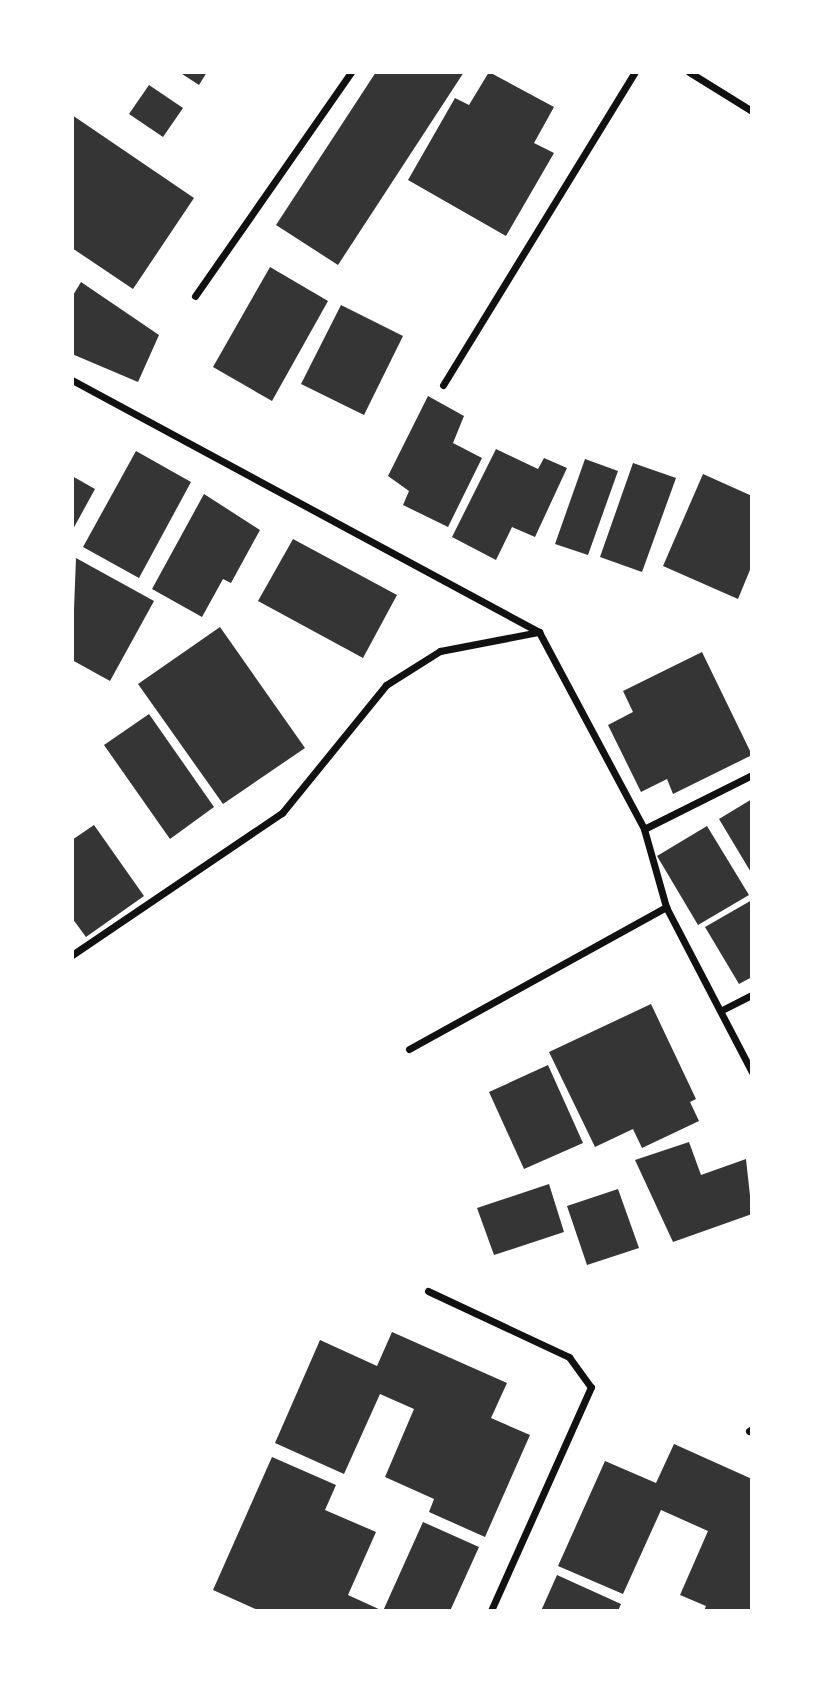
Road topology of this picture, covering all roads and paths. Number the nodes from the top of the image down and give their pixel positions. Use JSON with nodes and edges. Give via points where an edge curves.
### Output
{"nodes":[{"id":1,"x":351,"y":72,"type":"edge"},
{"id":2,"x":635,"y":72,"type":"edge"},
{"id":3,"x":689,"y":72,"type":"edge"},
{"id":4,"x":752,"y":111,"type":"edge"},
{"id":5,"x":195,"y":296,"type":"dead end"},
{"id":6,"x":72,"y":380,"type":"edge"},
{"id":7,"x":443,"y":385,"type":"dead end"},
{"id":8,"x":539,"y":632,"type":"junction"},
{"id":9,"x":752,"y":775,"type":"edge"},
{"id":10,"x":644,"y":830,"type":"junction"},
{"id":11,"x":666,"y":907,"type":"junction"},
{"id":12,"x":72,"y":955,"type":"edge"},
{"id":13,"x":752,"y":995,"type":"edge"},
{"id":14,"x":722,"y":1010,"type":"junction"},
{"id":15,"x":409,"y":1049,"type":"dead end"},
{"id":16,"x":752,"y":1072,"type":"edge"},
{"id":17,"x":428,"y":1291,"type":"dead end"},
{"id":18,"x":491,"y":1611,"type":"edge"}],
"edges":[{"from":1,"to":5,"type":"street"},
{"from":2,"to":7,"type":"street"},
{"from":3,"to":4,"type":"street"},
{"from":6,"to":8,"type":"street"},
{"from":8,"to":10,"type":"street"},
{"from":8,"to":12,"type":"street","via":[[440,651],[386,685],[358,714],[323,770],[282,813]]},
{"from":9,"to":10,"type":"street"},
{"from":10,"to":11,"type":"street"},
{"from":11,"to":14,"type":"street"},
{"from":11,"to":15,"type":"street"},
{"from":13,"to":14,"type":"street"},
{"from":14,"to":16,"type":"street"},
{"from":17,"to":18,"type":"street","via":[[569,1357],[591,1387]]}]}
